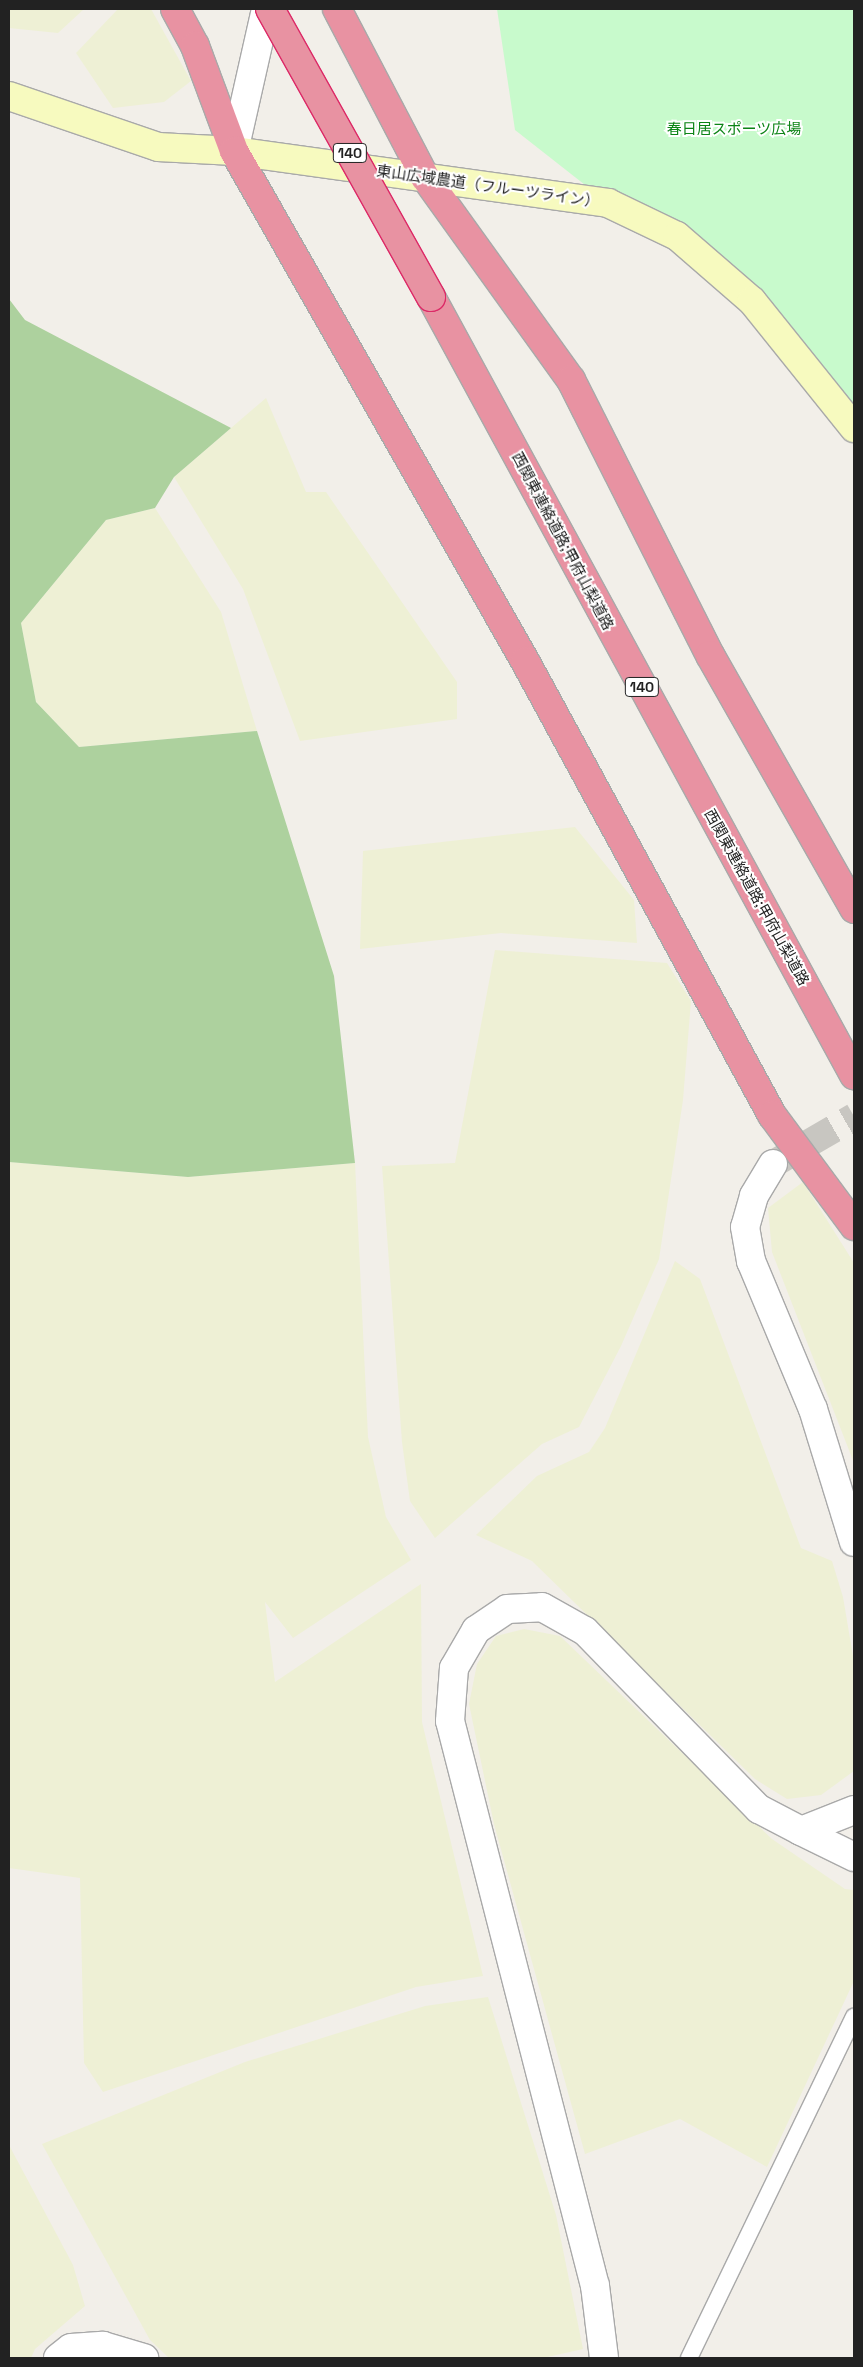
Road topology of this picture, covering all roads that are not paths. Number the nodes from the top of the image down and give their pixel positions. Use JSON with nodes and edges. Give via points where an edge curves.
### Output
{"nodes":[{"id":1,"x":175,"y":9,"type":"edge"},
{"id":2,"x":268,"y":9,"type":"edge"},
{"id":3,"x":337,"y":9,"type":"edge"},
{"id":4,"x":9,"y":96,"type":"edge"},
{"id":5,"x":234,"y":151,"type":"junction"},
{"id":6,"x":425,"y":177,"type":"junction"},
{"id":7,"x":854,"y":428,"type":"edge"},
{"id":8,"x":854,"y":909,"type":"edge"},
{"id":9,"x":854,"y":1076,"type":"edge"},
{"id":10,"x":773,"y":1164,"type":"tunnel mouth"},
{"id":11,"x":854,"y":1226,"type":"edge"},
{"id":12,"x":854,"y":1542,"type":"edge"},
{"id":13,"x":854,"y":1810,"type":"edge"},
{"id":14,"x":801,"y":1831,"type":"junction"},
{"id":15,"x":854,"y":1857,"type":"edge"},
{"id":16,"x":854,"y":2017,"type":"edge"},
{"id":17,"x":58,"y":2358,"type":"edge"},
{"id":18,"x":144,"y":2358,"type":"edge"},
{"id":19,"x":604,"y":2358,"type":"edge"},
{"id":20,"x":689,"y":2358,"type":"edge"}],
"edges":[{"from":1,"to":5,"type":"highway","via":[[195,46]]},
{"from":2,"to":5,"type":"street"},
{"from":2,"to":9,"type":"highway","name":"西関東連絡道路;甲府山梨道路","number":"140","bridge":true,"via":[[431,297]]},
{"from":3,"to":6,"type":"highway"},
{"from":4,"to":5,"type":"street","name":"東山広域農道（フルーツライン）","via":[[158,147]]},
{"from":5,"to":6,"type":"street","name":"東山広域農道（フルーツライン）"},
{"from":5,"to":11,"type":"highway","via":[[525,661],[772,1115]]},
{"from":6,"to":7,"type":"street","name":"東山広域農道（フルーツライン）","via":[[608,203],[676,236],[752,301]]},
{"from":6,"to":8,"type":"highway","via":[[570,380],[710,655]]},
{"from":10,"to":12,"type":"street","via":[[754,1196],[744,1227],[751,1261],[813,1410]]},
{"from":13,"to":14,"type":"street"},
{"from":14,"to":15,"type":"street"},
{"from":14,"to":19,"type":"street","via":[[759,1809],[585,1631],[542,1607],[508,1609],[476,1630],[454,1668],[450,1721],[595,2286]]},
{"from":16,"to":20,"type":"lane"},
{"from":17,"to":18,"type":"street","via":[[71,2348],[103,2346]]}]}
